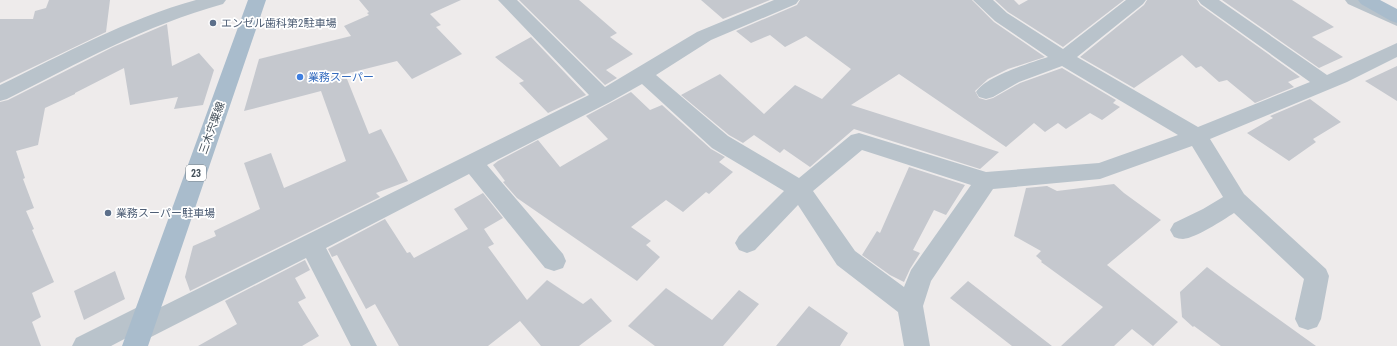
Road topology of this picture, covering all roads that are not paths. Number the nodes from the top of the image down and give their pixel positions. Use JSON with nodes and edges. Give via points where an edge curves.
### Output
{"nodes":[{"id":1,"x":217,"y":0,"type":"edge"},
{"id":2,"x":257,"y":0,"type":"edge"},
{"id":3,"x":507,"y":0,"type":"edge"},
{"id":4,"x":790,"y":0,"type":"edge"},
{"id":5,"x":982,"y":0,"type":"edge"},
{"id":6,"x":1137,"y":0,"type":"edge"},
{"id":7,"x":1207,"y":0,"type":"edge"},
{"id":8,"x":1354,"y":0,"type":"edge"},
{"id":9,"x":1367,"y":0,"type":"edge"},
{"id":10,"x":1397,"y":17,"type":"edge"},
{"id":11,"x":1397,"y":20,"type":"edge"},
{"id":12,"x":1397,"y":49,"type":"edge"},
{"id":13,"x":1064,"y":58,"type":"junction"},
{"id":14,"x":643,"y":74,"type":"junction"},
{"id":15,"x":1325,"y":83,"type":"junction"},
{"id":16,"x":986,"y":92,"type":"dead end"},
{"id":17,"x":0,"y":94,"type":"edge"},
{"id":18,"x":602,"y":97,"type":"junction"},
{"id":19,"x":1197,"y":136,"type":"junction"},
{"id":20,"x":472,"y":162,"type":"junction"},
{"id":21,"x":986,"y":181,"type":"junction"},
{"id":22,"x":800,"y":189,"type":"junction"},
{"id":23,"x":1236,"y":200,"type":"junction"},
{"id":24,"x":1182,"y":230,"type":"dead end"},
{"id":25,"x":311,"y":243,"type":"junction"},
{"id":26,"x":747,"y":243,"type":"dead end"},
{"id":27,"x":554,"y":261,"type":"dead end"},
{"id":28,"x":910,"y":306,"type":"junction"},
{"id":29,"x":1308,"y":319,"type":"dead end"},
{"id":30,"x":141,"y":330,"type":"edge"},
{"id":31,"x":85,"y":346,"type":"edge"},
{"id":32,"x":364,"y":346,"type":"edge"},
{"id":33,"x":917,"y":346,"type":"edge"}],
"edges":[{"from":1,"to":17,"type":"street","via":[[170,14],[127,32]]},
{"from":2,"to":30,"type":"main road","name":"三木宍粟線","number":"23"},
{"from":3,"to":18,"type":"street"},
{"from":4,"to":14,"type":"street","via":[[704,36]]},
{"from":5,"to":13,"type":"street","via":[[1001,17]]},
{"from":6,"to":13,"type":"street"},
{"from":7,"to":15,"type":"street"},
{"from":8,"to":11,"type":"street"},
{"from":9,"to":10,"type":"main road"},
{"from":12,"to":15,"type":"street"},
{"from":13,"to":16,"type":"street","via":[[1012,77]]},
{"from":13,"to":19,"type":"street"},
{"from":14,"to":18,"type":"street"},
{"from":14,"to":22,"type":"street","via":[[720,142]]},
{"from":15,"to":19,"type":"street"},
{"from":18,"to":20,"type":"street"},
{"from":19,"to":21,"type":"street","via":[[1100,171]]},
{"from":19,"to":23,"type":"street"},
{"from":20,"to":25,"type":"street"},
{"from":20,"to":27,"type":"street"},
{"from":21,"to":22,"type":"street","via":[[859,141]]},
{"from":21,"to":28,"type":"street","via":[[920,277]]},
{"from":22,"to":26,"type":"street"},
{"from":22,"to":28,"type":"street","via":[[846,258]]},
{"from":23,"to":24,"type":"street"},
{"from":23,"to":29,"type":"street","via":[[1318,276]]},
{"from":25,"to":30,"type":"street"},
{"from":25,"to":32,"type":"street"},
{"from":28,"to":33,"type":"street"},
{"from":30,"to":31,"type":"street"}]}
